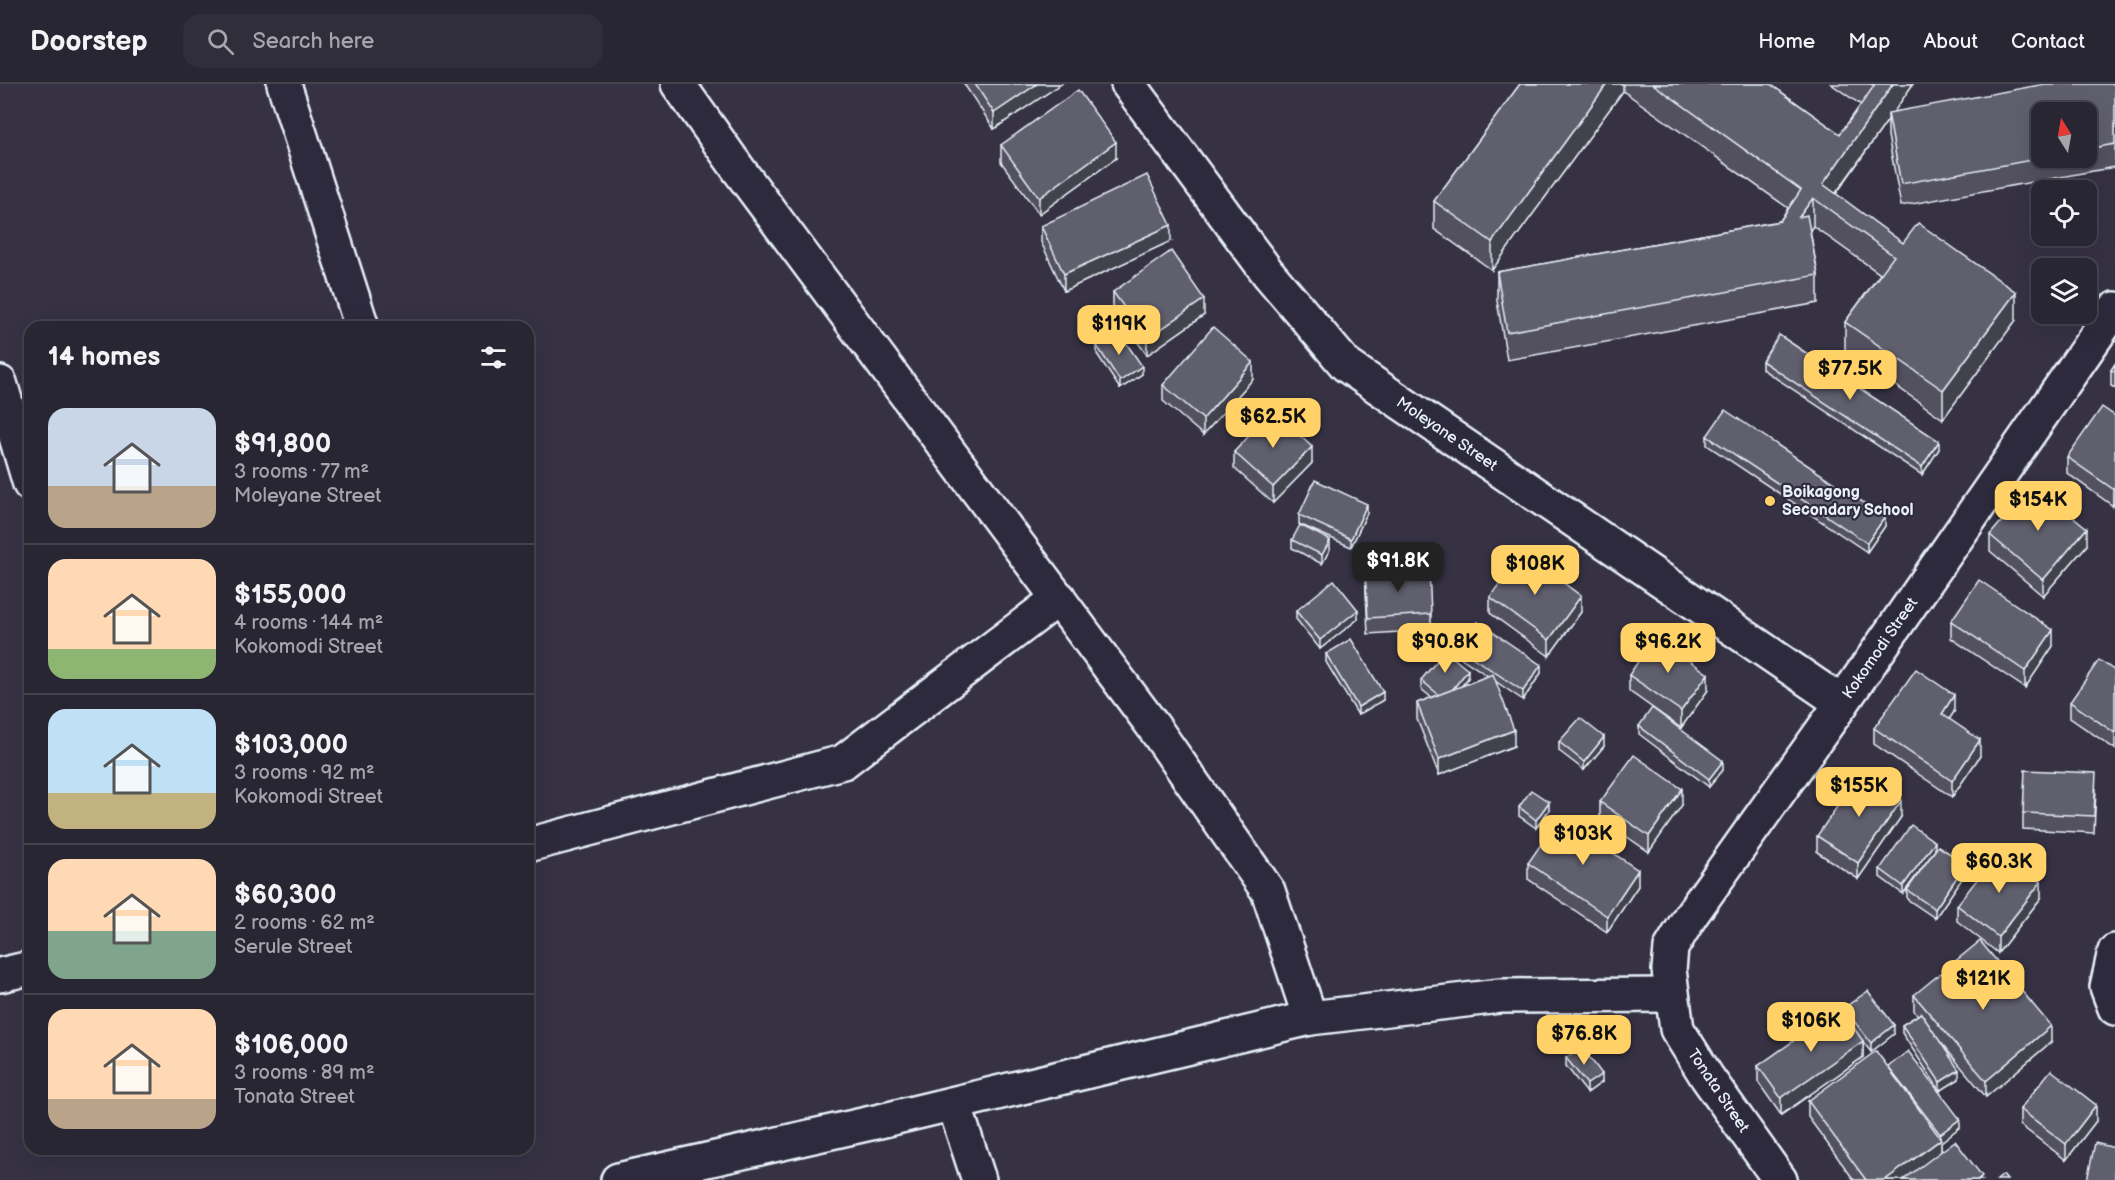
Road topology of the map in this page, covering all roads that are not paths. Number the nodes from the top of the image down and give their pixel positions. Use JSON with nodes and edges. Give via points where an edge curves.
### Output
{"nodes":[{"id":1,"x":284,"y":84,"type":"edge"},
{"id":2,"x":678,"y":84,"type":"edge"},
{"id":3,"x":1128,"y":84,"type":"edge"},
{"id":4,"x":2115,"y":309,"type":"edge"},
{"id":5,"x":360,"y":321,"type":"edge"},
{"id":6,"x":0,"y":383,"type":"edge"},
{"id":7,"x":24,"y":464,"type":"edge"},
{"id":8,"x":1059,"y":598,"type":"junction"},
{"id":9,"x":1842,"y":704,"type":"junction"},
{"id":10,"x":534,"y":843,"type":"edge"},
{"id":11,"x":2115,"y":951,"type":"edge"},
{"id":12,"x":24,"y":969,"type":"edge"},
{"id":13,"x":0,"y":975,"type":"edge"},
{"id":14,"x":1671,"y":995,"type":"junction"},
{"id":15,"x":2115,"y":1008,"type":"edge"},
{"id":16,"x":1310,"y":1018,"type":"junction"},
{"id":17,"x":954,"y":1104,"type":"junction"},
{"id":18,"x":621,"y":1180,"type":"edge"},
{"id":19,"x":979,"y":1180,"type":"edge"},
{"id":20,"x":1780,"y":1180,"type":"edge"}],
"edges":[{"from":1,"to":5,"type":"street"},
{"from":2,"to":8,"type":"street"},
{"from":3,"to":9,"type":"street","name":"Moleyane Street","via":[[1268,273],[1346,365]]},
{"from":4,"to":9,"type":"street","name":"Kokomodi Street"},
{"from":6,"to":7,"type":"street"},
{"from":8,"to":10,"type":"street","via":[[843,762]]},
{"from":8,"to":16,"type":"street","via":[[1269,891]]},
{"from":9,"to":14,"type":"street","name":"Kokomodi Street","via":[[1671,948]]},
{"from":11,"to":15,"type":"street","via":[[2107,987]]},
{"from":12,"to":13,"type":"street"},
{"from":14,"to":16,"type":"street","via":[[1500,996]]},
{"from":14,"to":20,"type":"street","name":"Tonata Street","via":[[1677,1029]]},
{"from":16,"to":17,"type":"street"},
{"from":17,"to":18,"type":"street"},
{"from":17,"to":19,"type":"street"}]}
